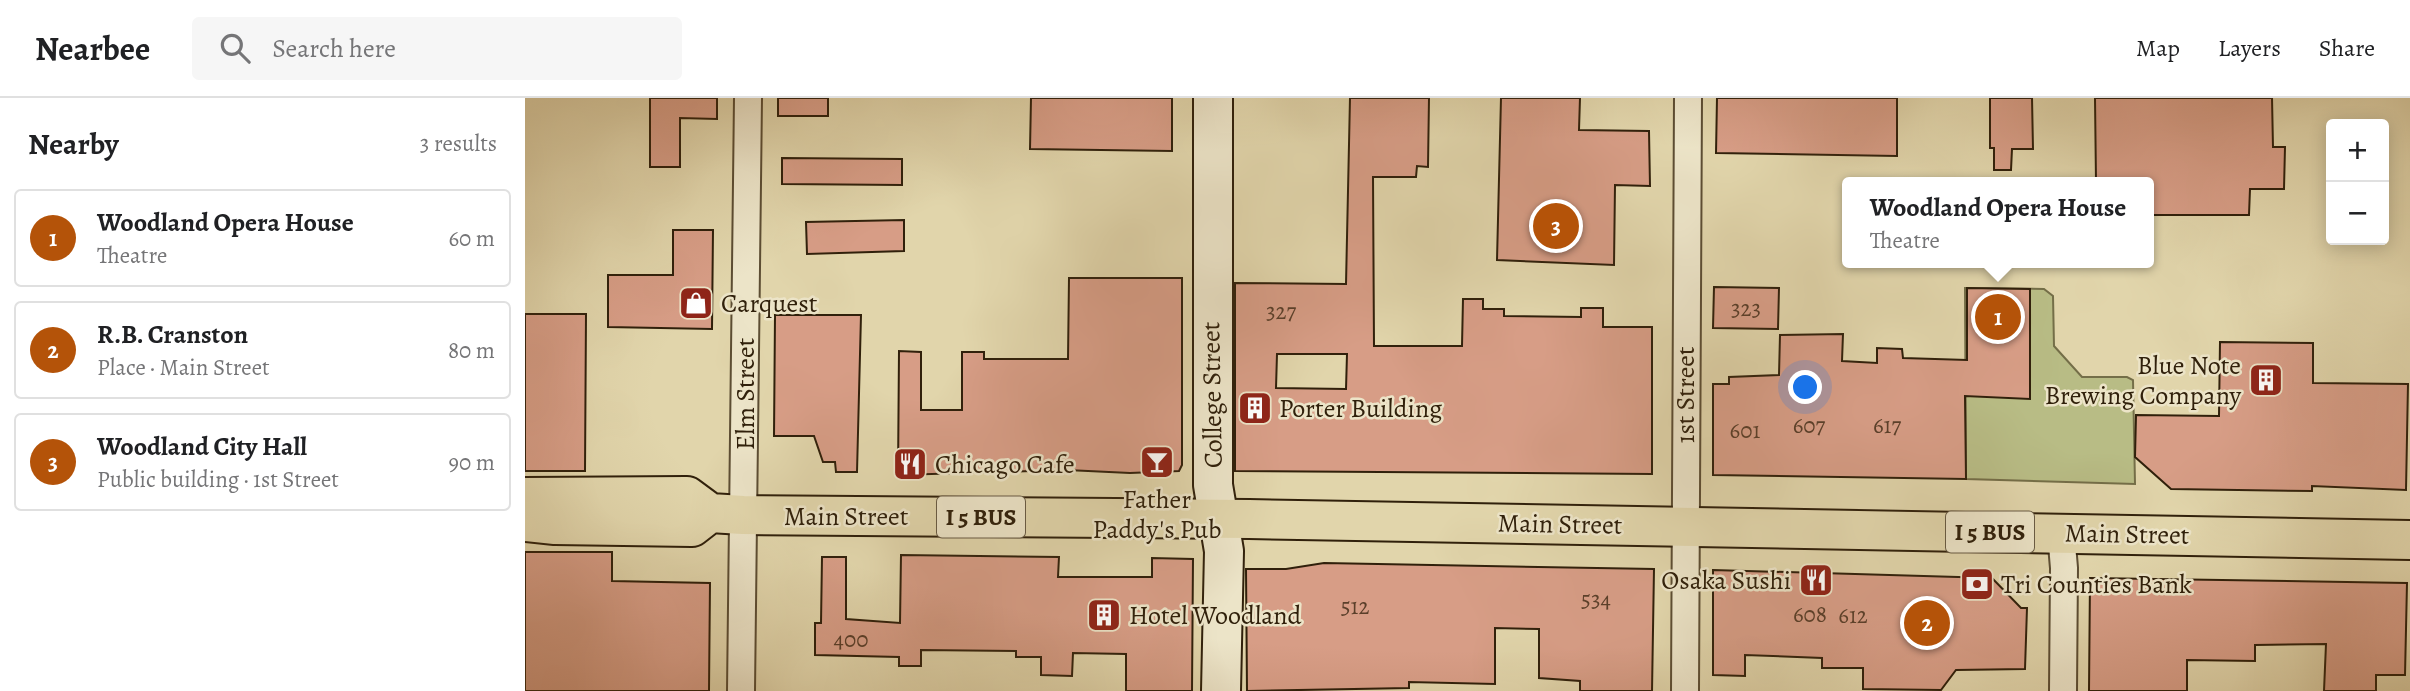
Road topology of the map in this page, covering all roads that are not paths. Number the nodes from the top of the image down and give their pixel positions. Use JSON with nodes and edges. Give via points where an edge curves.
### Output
{"nodes":[{"id":1,"x":748,"y":98,"type":"edge"},
{"id":2,"x":1213,"y":98,"type":"edge"},
{"id":3,"x":1688,"y":98,"type":"edge"},
{"id":4,"x":525,"y":497,"type":"edge"},
{"id":5,"x":727,"y":514,"type":"junction"},
{"id":6,"x":1218,"y":519,"type":"junction"},
{"id":7,"x":525,"y":522,"type":"edge"},
{"id":8,"x":1685,"y":527,"type":"junction"},
{"id":9,"x":2061,"y":533,"type":"junction"},
{"id":10,"x":2410,"y":540,"type":"edge"},
{"id":11,"x":741,"y":691,"type":"edge"},
{"id":12,"x":1221,"y":691,"type":"edge"},
{"id":13,"x":1685,"y":691,"type":"edge"},
{"id":14,"x":2063,"y":691,"type":"edge"}],
"edges":[{"from":1,"to":5,"type":"street","name":"Elm Street"},
{"from":2,"to":6,"type":"street","name":"College Street","via":[[1213,485]]},
{"from":3,"to":8,"type":"street","name":"1st Street"},
{"from":4,"to":5,"type":"main road","name":"Main Street","number":"I 5 BUS","via":[[687,496]]},
{"from":5,"to":6,"type":"main road","name":"Main Street","number":"I 5 BUS"},
{"from":5,"to":7,"type":"main road","name":"Main Street","number":"I 5 BUS","via":[[692,527]]},
{"from":5,"to":11,"type":"street","name":"Elm Street"},
{"from":6,"to":8,"type":"main road","name":"Main Street","number":"I 5 BUS"},
{"from":6,"to":12,"type":"street","name":"College Street","via":[[1224,551]]},
{"from":8,"to":9,"type":"main road","name":"Main Street","number":"I 5 BUS"},
{"from":8,"to":13,"type":"street","name":"1st Street"},
{"from":9,"to":10,"type":"main road","name":"Main Street","number":"I 5 BUS"},
{"from":9,"to":14,"type":"street"}]}
